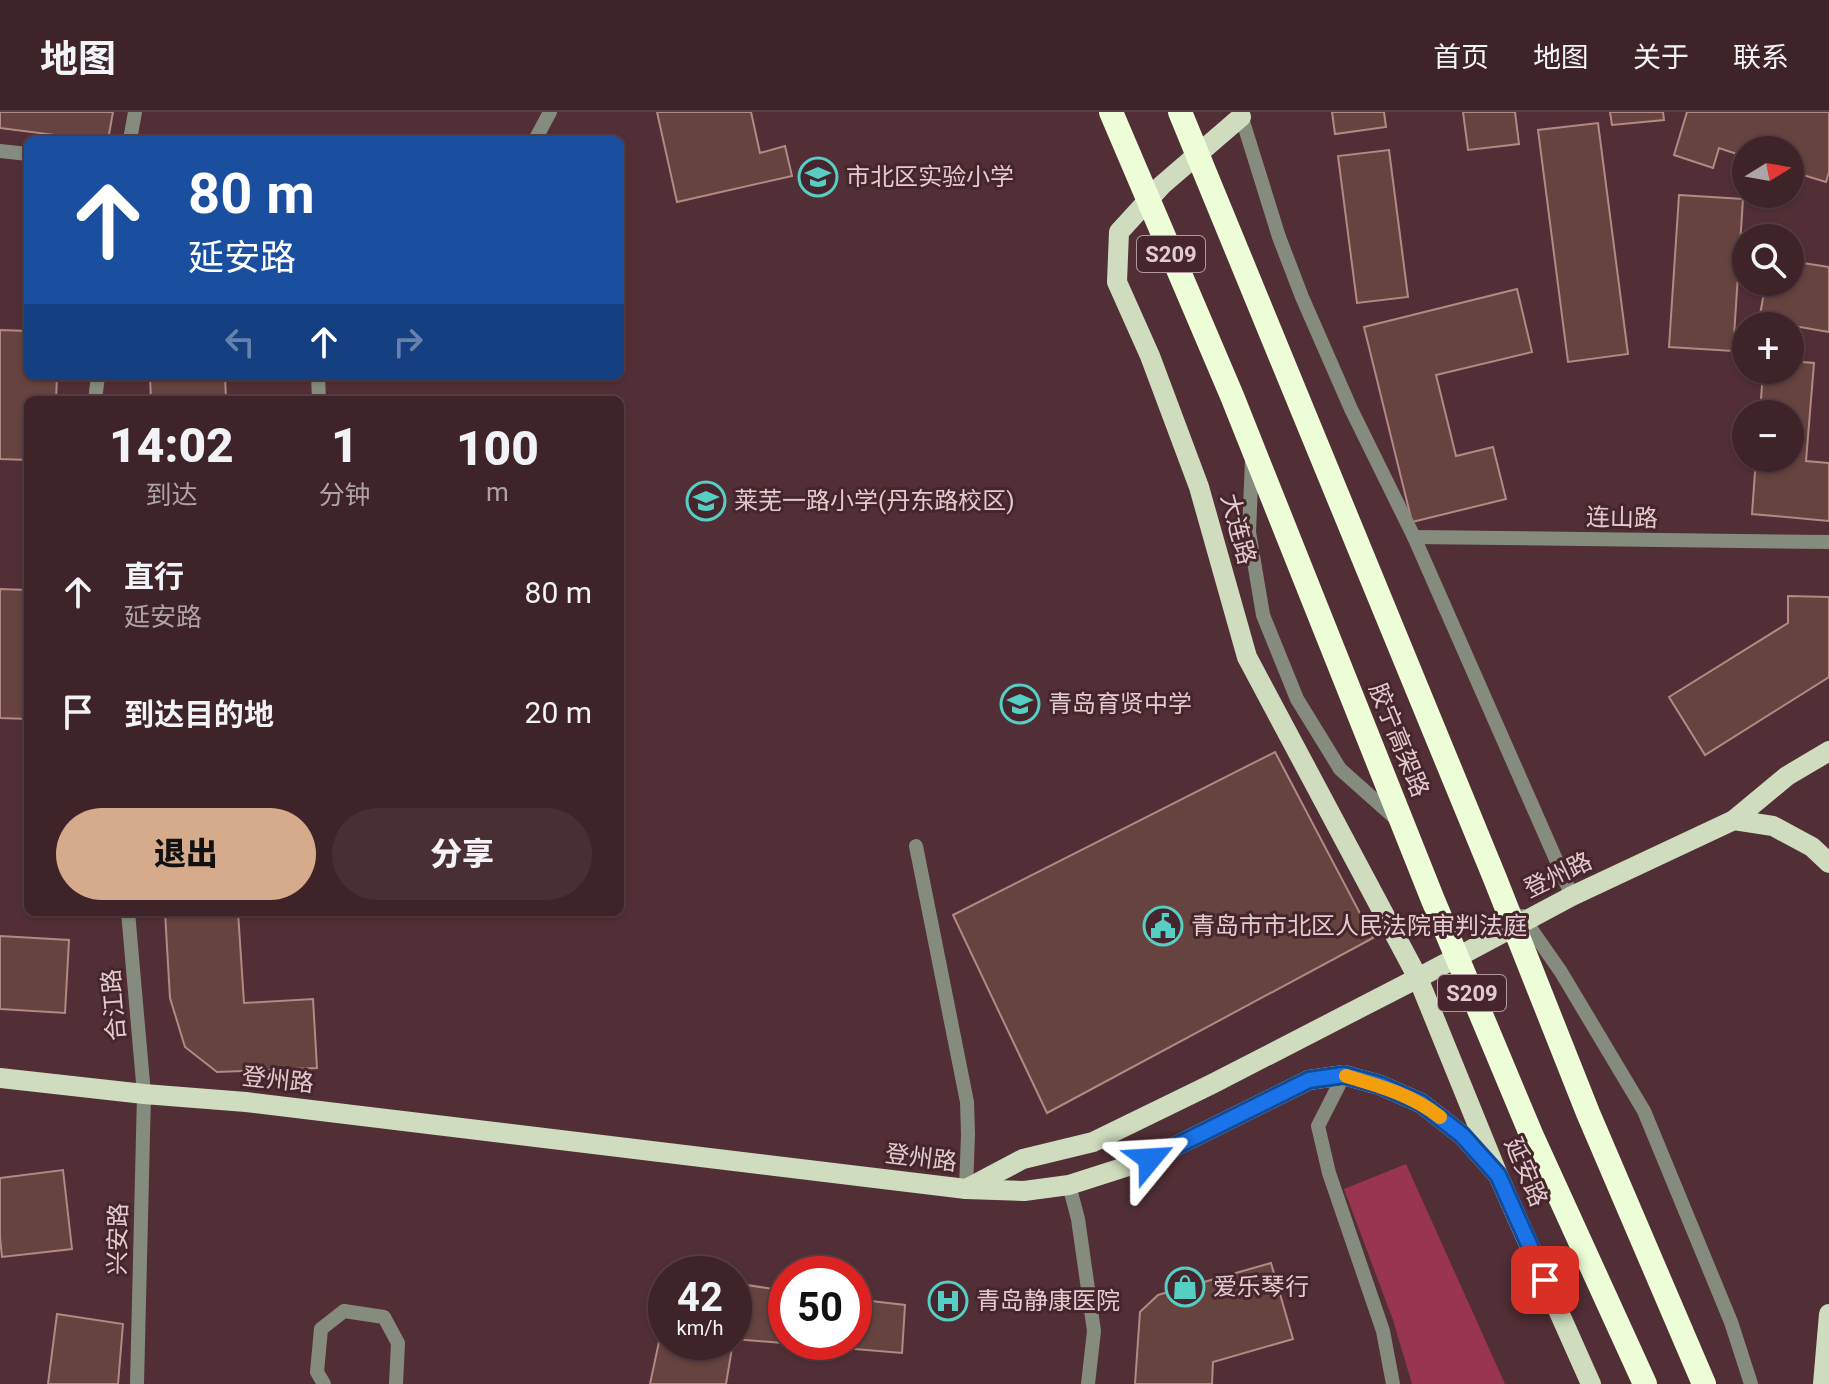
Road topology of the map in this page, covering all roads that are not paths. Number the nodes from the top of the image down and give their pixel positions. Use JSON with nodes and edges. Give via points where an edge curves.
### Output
{"nodes":[{"id":1,"x":135,"y":112,"type":"edge"},
{"id":2,"x":550,"y":112,"type":"edge"},
{"id":3,"x":1111,"y":112,"type":"edge"},
{"id":4,"x":1180,"y":112,"type":"edge"},
{"id":5,"x":1240,"y":114,"type":"edge"},
{"id":6,"x":131,"y":136,"type":"edge"},
{"id":7,"x":537,"y":136,"type":"edge"},
{"id":8,"x":0,"y":151,"type":"edge"},
{"id":9,"x":24,"y":154,"type":"edge"},
{"id":10,"x":1253,"y":447,"type":"junction"},
{"id":11,"x":1414,"y":537,"type":"junction"},
{"id":12,"x":1829,"y":542,"type":"edge"},
{"id":13,"x":1829,"y":751,"type":"edge"},
{"id":14,"x":1734,"y":820,"type":"junction"},
{"id":15,"x":1403,"y":825,"type":"junction"},
{"id":16,"x":916,"y":846,"type":"dead end"},
{"id":17,"x":1829,"y":863,"type":"edge"},
{"id":18,"x":1494,"y":876,"type":"junction"},
{"id":19,"x":1564,"y":900,"type":"junction"},
{"id":20,"x":128,"y":916,"type":"edge"},
{"id":21,"x":1418,"y":978,"type":"junction"},
{"id":22,"x":1344,"y":1075,"type":"junction"},
{"id":23,"x":0,"y":1078,"type":"edge"},
{"id":24,"x":144,"y":1094,"type":"junction"},
{"id":25,"x":1498,"y":1175,"type":"junction"},
{"id":26,"x":1069,"y":1185,"type":"junction"},
{"id":27,"x":966,"y":1189,"type":"junction"},
{"id":28,"x":1829,"y":1314,"type":"edge"},
{"id":29,"x":137,"y":1384,"type":"edge"},
{"id":30,"x":324,"y":1384,"type":"edge"},
{"id":31,"x":396,"y":1384,"type":"edge"},
{"id":32,"x":1088,"y":1384,"type":"edge"},
{"id":33,"x":1393,"y":1384,"type":"edge"},
{"id":34,"x":1591,"y":1384,"type":"edge"},
{"id":35,"x":1645,"y":1384,"type":"edge"},
{"id":36,"x":1704,"y":1384,"type":"edge"},
{"id":37,"x":1751,"y":1384,"type":"edge"},
{"id":38,"x":1823,"y":1384,"type":"edge"}],
"edges":[{"from":1,"to":6,"type":"street"},
{"from":2,"to":7,"type":"street"},
{"from":3,"to":10,"type":"highway","name":"胶宁高架路","number":"S209"},
{"from":4,"to":18,"type":"highway","name":"胶宁高架路","number":"S209"},
{"from":5,"to":11,"type":"street","name":"大连路","via":[[1302,297]]},
{"from":5,"to":21,"type":"main road","name":"大连路","via":[[1119,232],[1117,282],[1199,487],[1247,657]]},
{"from":8,"to":9,"type":"street"},
{"from":10,"to":15,"type":"highway","name":"胶宁高架路","number":"S209"},
{"from":10,"to":15,"type":"street","via":[[1249,532],[1263,615],[1297,699],[1340,769]]},
{"from":11,"to":12,"type":"street","name":"连山路"},
{"from":11,"to":19,"type":"street","name":"大连路"},
{"from":13,"to":14,"type":"main road","name":"登州路","via":[[1787,776]]},
{"from":14,"to":17,"type":"main road","via":[[1773,826]]},
{"from":14,"to":19,"type":"main road","name":"登州路"},
{"from":15,"to":35,"type":"highway","name":"胶宁高架路","number":"S209","via":[[1531,1134]]},
{"from":16,"to":27,"type":"street","via":[[967,1102]]},
{"from":18,"to":36,"type":"highway","name":"胶宁高架路","number":"S209"},
{"from":18,"to":37,"type":"street","via":[[1561,972],[1644,1111],[1731,1322]]},
{"from":19,"to":21,"type":"main road","name":"登州路"},
{"from":20,"to":24,"type":"street","name":"合江路"},
{"from":21,"to":25,"type":"main road","name":"延安路"},
{"from":21,"to":27,"type":"main road","name":"登州路","via":[[1093,1142],[1023,1159]]},
{"from":22,"to":25,"type":"main road","via":[[1421,1103],[1462,1135]]},
{"from":22,"to":26,"type":"main road","via":[[1309,1080],[1150,1159]]},
{"from":22,"to":33,"type":"street","via":[[1318,1126],[1383,1331]]},
{"from":23,"to":24,"type":"main road","name":"登州路"},
{"from":24,"to":27,"type":"main road","name":"登州路"},
{"from":24,"to":29,"type":"street","name":"兴安路"},
{"from":25,"to":34,"type":"main road","name":"延安路"},
{"from":26,"to":27,"type":"main road","via":[[1024,1191]]},
{"from":26,"to":32,"type":"street","via":[[1094,1331]]},
{"from":28,"to":38,"type":"main road"},
{"from":30,"to":31,"type":"street","via":[[317,1372],[321,1329],[344,1311],[384,1317],[398,1343]]}]}
